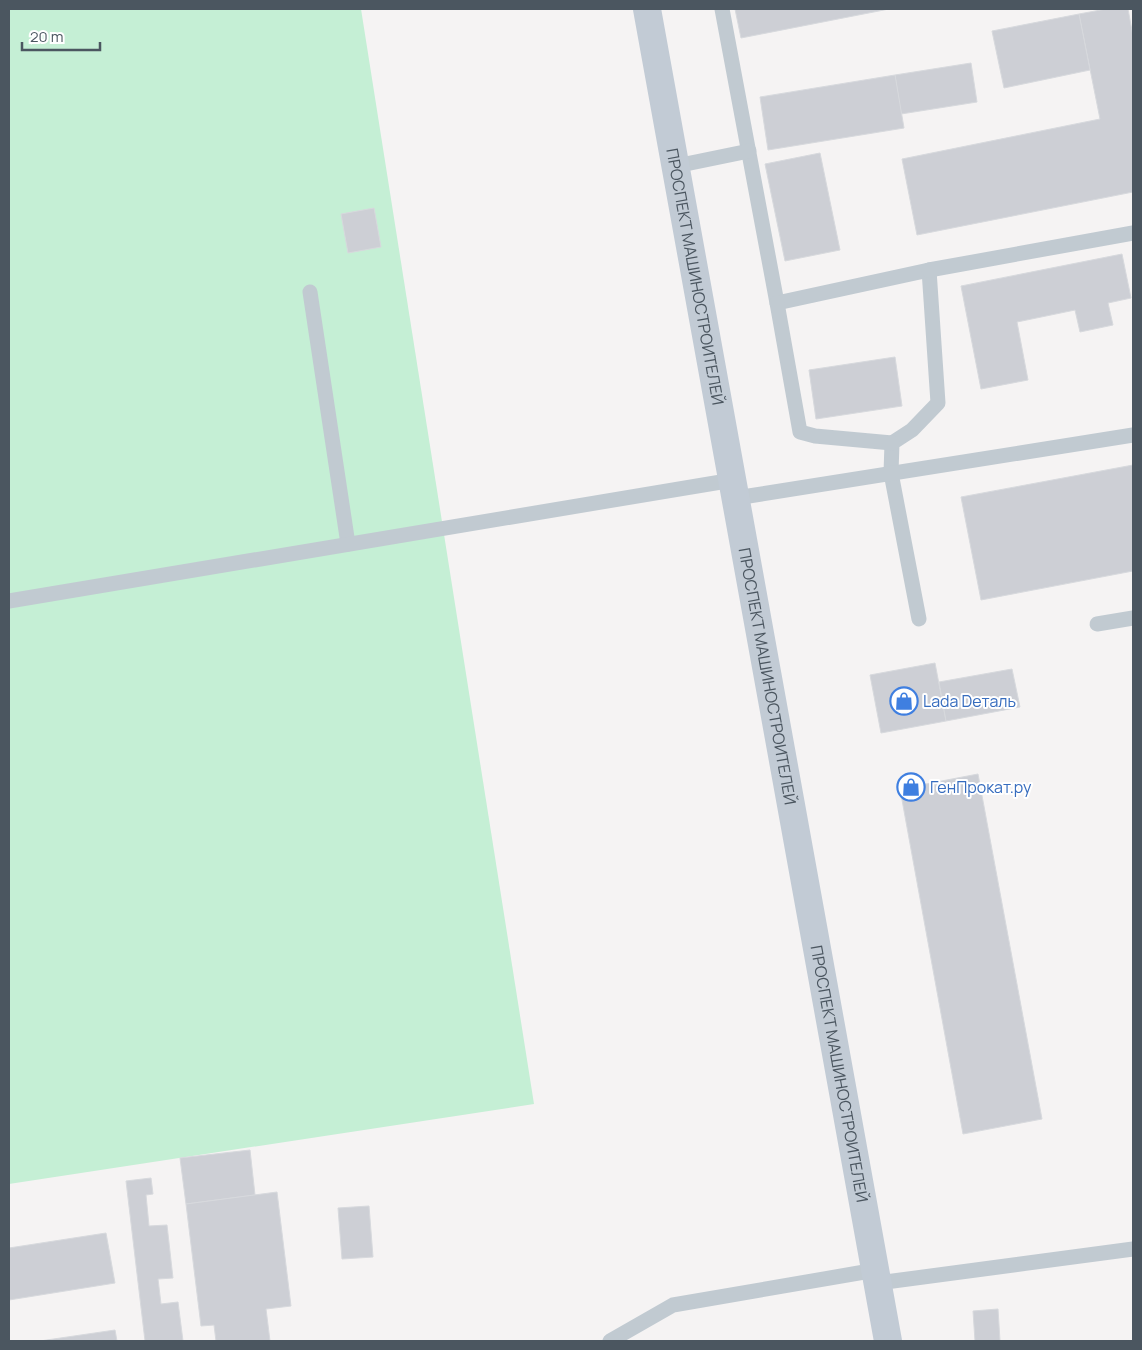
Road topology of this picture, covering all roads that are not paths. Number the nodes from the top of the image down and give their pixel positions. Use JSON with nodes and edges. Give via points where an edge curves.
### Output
{"nodes":[{"id":1,"x":647,"y":9,"type":"edge"},
{"id":2,"x":722,"y":9,"type":"edge"},
{"id":3,"x":749,"y":151,"type":"junction"},
{"id":4,"x":676,"y":166,"type":"junction"},
{"id":5,"x":1133,"y":233,"type":"edge"},
{"id":6,"x":929,"y":270,"type":"junction"},
{"id":7,"x":310,"y":292,"type":"dead end"},
{"id":8,"x":777,"y":303,"type":"junction"},
{"id":9,"x":1133,"y":435,"type":"edge"},
{"id":10,"x":892,"y":443,"type":"junction"},
{"id":11,"x":891,"y":473,"type":"junction"},
{"id":12,"x":734,"y":489,"type":"junction"},
{"id":13,"x":348,"y":544,"type":"junction"},
{"id":14,"x":9,"y":602,"type":"edge"},
{"id":15,"x":1133,"y":618,"type":"edge"},
{"id":16,"x":919,"y":619,"type":"dead end"},
{"id":17,"x":1097,"y":624,"type":"dead end"},
{"id":18,"x":1133,"y":1249,"type":"edge"},
{"id":19,"x":877,"y":1277,"type":"junction"},
{"id":20,"x":610,"y":1341,"type":"edge"},
{"id":21,"x":888,"y":1341,"type":"edge"}],
"edges":[{"from":1,"to":4,"type":"main road","name":"ПРОСПЕКТ МАШИНОСТРОИТЕЛЕЙ"},
{"from":2,"to":3,"type":"lane"},
{"from":3,"to":4,"type":"lane"},
{"from":3,"to":8,"type":"lane"},
{"from":4,"to":12,"type":"main road","name":"ПРОСПЕКТ МАШИНОСТРОИТЕЛЕЙ"},
{"from":5,"to":6,"type":"lane"},
{"from":6,"to":8,"type":"lane"},
{"from":6,"to":10,"type":"lane","via":[[938,403],[912,430]]},
{"from":7,"to":13,"type":"lane"},
{"from":8,"to":10,"type":"lane","via":[[800,432]]},
{"from":9,"to":11,"type":"lane"},
{"from":10,"to":11,"type":"lane"},
{"from":11,"to":12,"type":"lane"},
{"from":11,"to":16,"type":"lane"},
{"from":12,"to":13,"type":"lane"},
{"from":12,"to":19,"type":"main road","name":"ПРОСПЕКТ МАШИНОСТРОИТЕЛЕЙ"},
{"from":13,"to":14,"type":"lane"},
{"from":15,"to":17,"type":"lane"},
{"from":18,"to":19,"type":"lane"},
{"from":19,"to":20,"type":"lane","via":[[673,1305]]},
{"from":19,"to":21,"type":"main road","name":"ПРОСПЕКТ МАШИНОСТРОИТЕЛЕЙ"}]}
